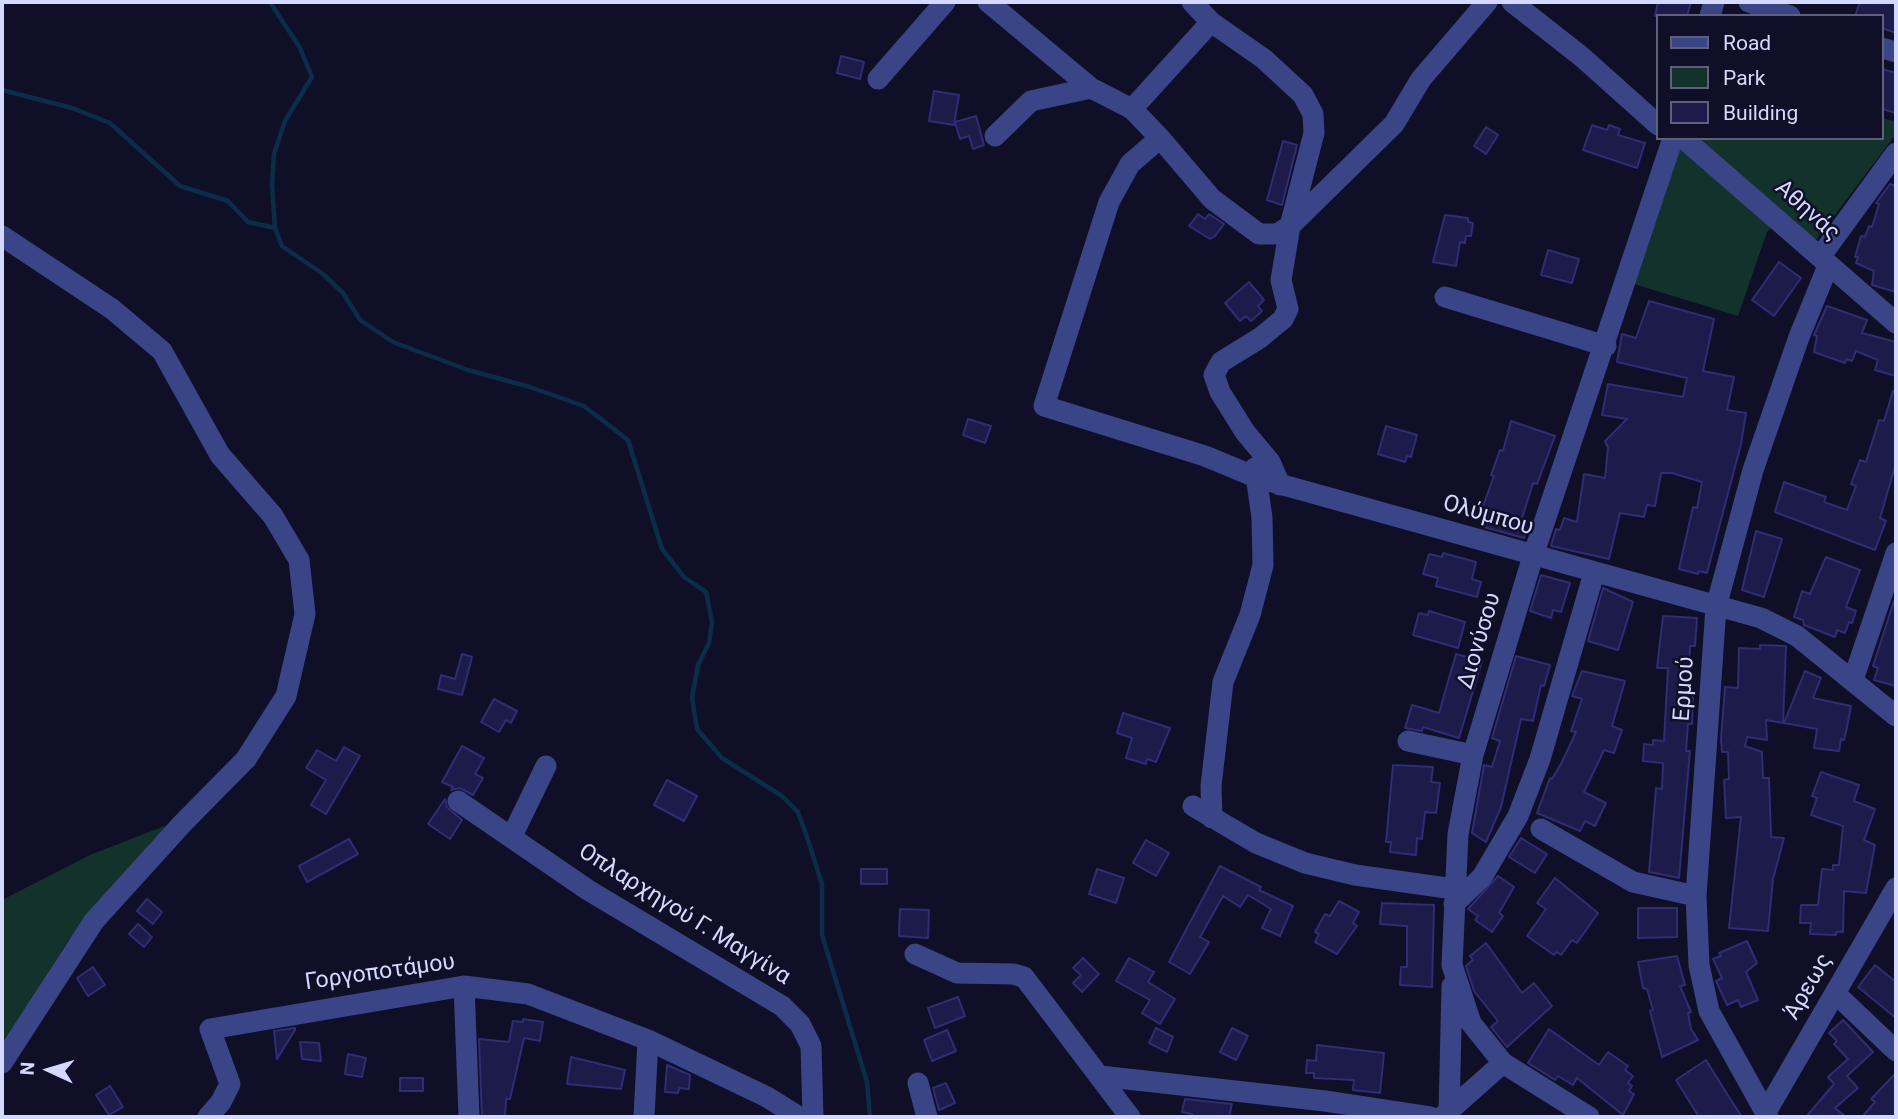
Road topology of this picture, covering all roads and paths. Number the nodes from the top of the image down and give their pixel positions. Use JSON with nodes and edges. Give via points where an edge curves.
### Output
{"nodes":[{"id":1,"x":945,"y":2,"type":"edge"},
{"id":2,"x":988,"y":2,"type":"edge"},
{"id":3,"x":1192,"y":2,"type":"edge"},
{"id":4,"x":1487,"y":2,"type":"edge"},
{"id":5,"x":1512,"y":2,"type":"edge"},
{"id":6,"x":1749,"y":2,"type":"edge"},
{"id":7,"x":1784,"y":14,"type":"edge"},
{"id":8,"x":1211,"y":22,"type":"junction"},
{"id":9,"x":878,"y":79,"type":"dead end"},
{"id":10,"x":1091,"y":88,"type":"junction"},
{"id":11,"x":1132,"y":109,"type":"junction"},
{"id":12,"x":1657,"y":124,"type":"edge"},
{"id":13,"x":995,"y":136,"type":"dead end"},
{"id":14,"x":1160,"y":138,"type":"junction"},
{"id":15,"x":1672,"y":140,"type":"edge"},
{"id":16,"x":1686,"y":140,"type":"edge"},
{"id":17,"x":1896,"y":153,"type":"edge"},
{"id":18,"x":1290,"y":226,"type":"junction"},
{"id":19,"x":2,"y":236,"type":"edge"},
{"id":20,"x":1824,"y":261,"type":"junction"},
{"id":21,"x":1444,"y":297,"type":"dead end"},
{"id":22,"x":1896,"y":323,"type":"edge"},
{"id":23,"x":1606,"y":346,"type":"junction"},
{"id":24,"x":1245,"y":432,"type":"junction"},
{"id":25,"x":1258,"y":478,"type":"junction"},
{"id":26,"x":1280,"y":485,"type":"junction"},
{"id":27,"x":1896,"y":554,"type":"edge"},
{"id":28,"x":1533,"y":556,"type":"junction"},
{"id":29,"x":1594,"y":573,"type":"junction"},
{"id":30,"x":1716,"y":607,"type":"junction"},
{"id":31,"x":1853,"y":680,"type":"junction"},
{"id":32,"x":1896,"y":716,"type":"edge"},
{"id":33,"x":1408,"y":741,"type":"dead end"},
{"id":34,"x":1474,"y":755,"type":"junction"},
{"id":35,"x":545,"y":766,"type":"dead end"},
{"id":36,"x":458,"y":800,"type":"dead end"},
{"id":37,"x":1193,"y":806,"type":"dead end"},
{"id":38,"x":1212,"y":818,"type":"junction"},
{"id":39,"x":1541,"y":829,"type":"dead end"},
{"id":40,"x":512,"y":836,"type":"junction"},
{"id":41,"x":1896,"y":888,"type":"edge"},
{"id":42,"x":1696,"y":896,"type":"junction"},
{"id":43,"x":1454,"y":897,"type":"junction"},
{"id":44,"x":915,"y":954,"type":"dead end"},
{"id":45,"x":1452,"y":965,"type":"junction"},
{"id":46,"x":464,"y":986,"type":"junction"},
{"id":47,"x":1836,"y":995,"type":"junction"},
{"id":48,"x":648,"y":1040,"type":"junction"},
{"id":49,"x":1896,"y":1051,"type":"edge"},
{"id":50,"x":2,"y":1063,"type":"edge"},
{"id":51,"x":1503,"y":1063,"type":"junction"},
{"id":52,"x":1100,"y":1076,"type":"junction"},
{"id":53,"x":918,"y":1083,"type":"dead end"},
{"id":54,"x":1767,"y":1114,"type":"edge"},
{"id":55,"x":1440,"y":1116,"type":"edge"},
{"id":56,"x":208,"y":1117,"type":"edge"},
{"id":57,"x":469,"y":1117,"type":"edge"},
{"id":58,"x":644,"y":1117,"type":"edge"},
{"id":59,"x":799,"y":1117,"type":"edge"},
{"id":60,"x":813,"y":1117,"type":"edge"},
{"id":61,"x":927,"y":1117,"type":"edge"},
{"id":62,"x":1130,"y":1117,"type":"edge"},
{"id":63,"x":1590,"y":1117,"type":"edge"}],
"edges":[{"from":1,"to":9,"type":"street"},
{"from":2,"to":10,"type":"street"},
{"from":3,"to":8,"type":"street"},
{"from":4,"to":18,"type":"street","via":[[1421,79],[1394,124]]},
{"from":5,"to":12,"type":"street"},
{"from":6,"to":7,"type":"street"},
{"from":8,"to":11,"type":"street"},
{"from":8,"to":18,"type":"street","via":[[1303,95],[1312,114],[1314,133]]},
{"from":10,"to":11,"type":"street"},
{"from":10,"to":13,"type":"street","via":[[1031,101]]},
{"from":11,"to":14,"type":"street"},
{"from":14,"to":18,"type":"street","via":[[1212,199],[1259,234],[1277,234]]},
{"from":14,"to":25,"type":"street","name":"Ολύμπου","via":[[1130,164],[1109,202],[1044,406],[1205,456]]},
{"from":15,"to":23,"type":"street","name":"Διονύσου"},
{"from":16,"to":20,"type":"street","name":"Αθηνάς"},
{"from":17,"to":20,"type":"street","name":"Ερμού"},
{"from":18,"to":24,"type":"street","via":[[1281,281],[1287,300],[1283,318],[1261,338],[1221,362],[1214,375]]},
{"from":19,"to":50,"type":"street","via":[[112,309],[162,351],[220,455],[273,516],[299,560],[305,614],[286,696],[246,759],[94,921]]},
{"from":20,"to":22,"type":"street","name":"Αθηνάς"},
{"from":20,"to":30,"type":"street","name":"Ερμού","via":[[1753,470]]},
{"from":21,"to":23,"type":"street"},
{"from":23,"to":28,"type":"street","name":"Διονύσου"},
{"from":24,"to":25,"type":"street"},
{"from":24,"to":26,"type":"street","via":[[1270,461]]},
{"from":25,"to":26,"type":"street","name":"Ολύμπου"},
{"from":25,"to":38,"type":"street","via":[[1262,565],[1250,615],[1223,682],[1211,786]]},
{"from":26,"to":28,"type":"street","name":"Ολύμπου"},
{"from":27,"to":31,"type":"street"},
{"from":28,"to":29,"type":"street","name":"Ολύμπου"},
{"from":28,"to":34,"type":"street","name":"Διονύσου"},
{"from":29,"to":30,"type":"street","name":"Ολύμπου"},
{"from":29,"to":43,"type":"street","via":[[1540,759],[1518,816],[1482,877]]},
{"from":30,"to":31,"type":"street","name":"Ολύμπου","via":[[1761,618],[1797,636]]},
{"from":30,"to":42,"type":"street","name":"Ερμού"},
{"from":31,"to":32,"type":"street","name":"Ολύμπου"},
{"from":33,"to":34,"type":"street"},
{"from":34,"to":43,"type":"street","name":"Διονύσου","via":[[1462,806]]},
{"from":35,"to":40,"type":"street"},
{"from":36,"to":40,"type":"street","name":"Οπλαρχηγού Γ. Μαγγίνα"},
{"from":37,"to":38,"type":"street"},
{"from":38,"to":43,"type":"street","via":[[1305,863]]},
{"from":39,"to":42,"type":"street","via":[[1633,882]]},
{"from":40,"to":60,"type":"street","name":"Οπλαρχηγού Γ. Μαγγίνα","via":[[588,890],[782,1006],[800,1024],[811,1046]]},
{"from":41,"to":47,"type":"street","name":"Άρεως"},
{"from":42,"to":54,"type":"street","name":"Ερμού","via":[[1699,965],[1709,1012]]},
{"from":43,"to":45,"type":"street","name":"Διονύσου"},
{"from":44,"to":52,"type":"street","via":[[957,973],[1024,977]]},
{"from":45,"to":51,"type":"street","name":"Διονύσου","via":[[1471,1023]]},
{"from":45,"to":55,"type":"street"},
{"from":46,"to":48,"type":"street","name":"Γοργοποτάμου","via":[[528,993]]},
{"from":46,"to":56,"type":"street","name":"Γοργοποτάμου","via":[[210,1029],[230,1084]]},
{"from":46,"to":57,"type":"street"},
{"from":47,"to":49,"type":"street"},
{"from":47,"to":54,"type":"street","name":"Άρεως"},
{"from":48,"to":58,"type":"street"},
{"from":48,"to":59,"type":"street","name":"Γοργοποτάμου"},
{"from":51,"to":55,"type":"street"},
{"from":51,"to":63,"type":"street","name":"Διονύσου"},
{"from":52,"to":55,"type":"street"},
{"from":52,"to":62,"type":"street"},
{"from":53,"to":61,"type":"street"}]}
